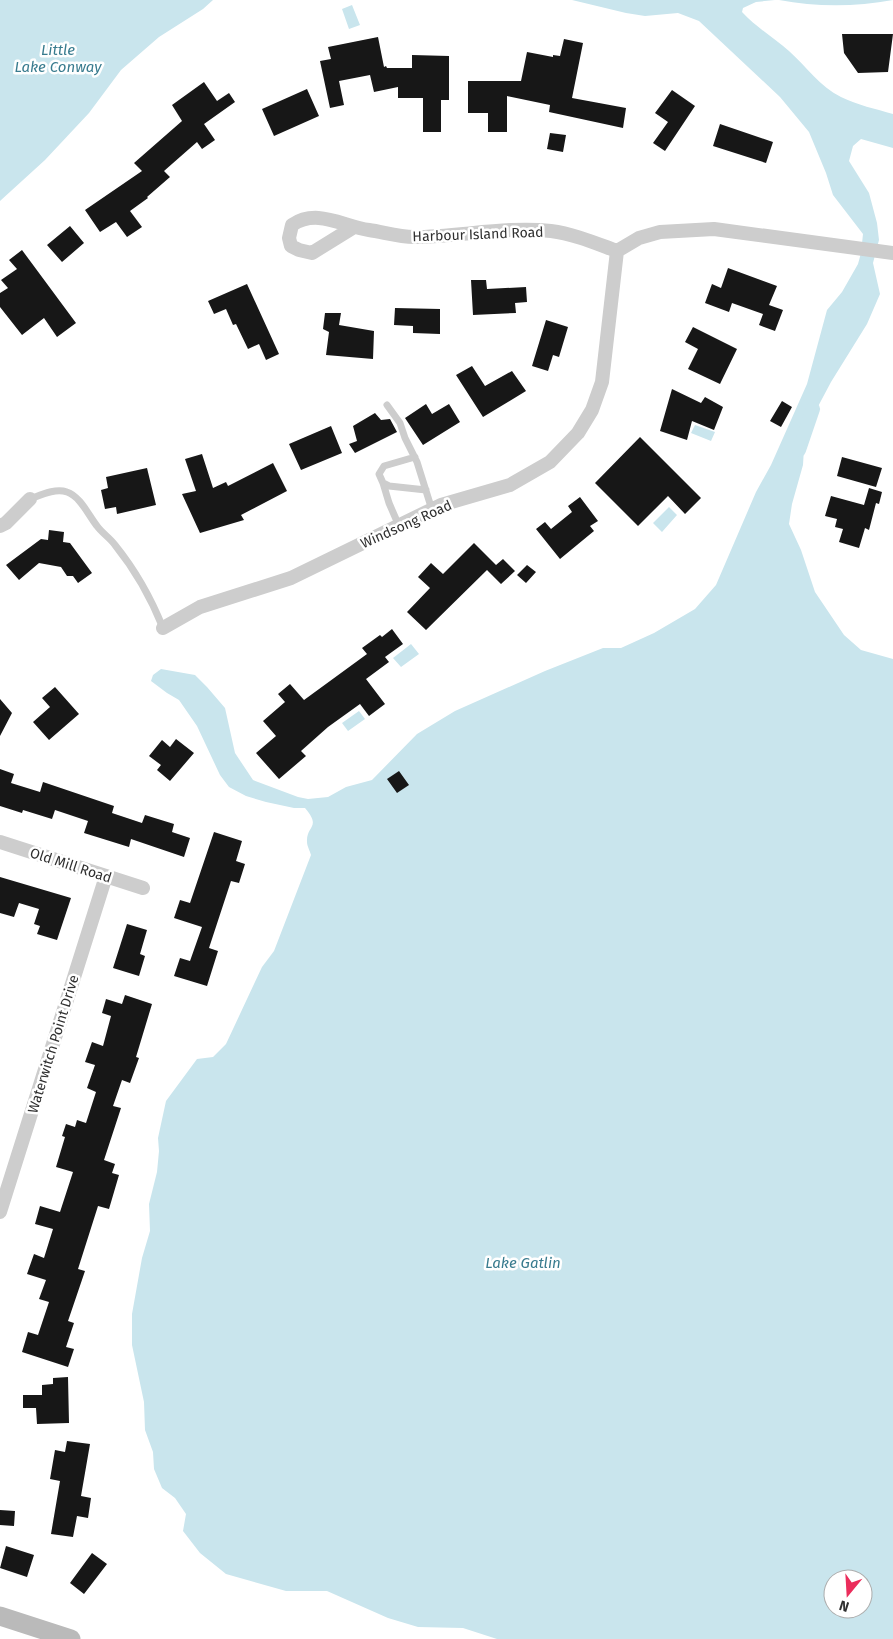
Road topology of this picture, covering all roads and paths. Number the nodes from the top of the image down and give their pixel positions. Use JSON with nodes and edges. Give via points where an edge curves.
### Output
{"nodes":[{"id":1,"x":354,"y":227,"type":"dead end"},
{"id":2,"x":617,"y":251,"type":"junction"},
{"id":3,"x":893,"y":253,"type":"edge"},
{"id":4,"x":387,"y":405,"type":"dead end"},
{"id":5,"x":414,"y":457,"type":"junction"},
{"id":6,"x":383,"y":483,"type":"junction"},
{"id":7,"x":426,"y":490,"type":"junction"},
{"id":8,"x":30,"y":499,"type":"joint"},
{"id":9,"x":432,"y":510,"type":"junction"},
{"id":10,"x":0,"y":526,"type":"edge"},
{"id":11,"x":399,"y":526,"type":"junction"},
{"id":12,"x":162,"y":628,"type":"joint"},
{"id":13,"x":0,"y":842,"type":"edge"},
{"id":14,"x":106,"y":876,"type":"junction"},
{"id":15,"x":143,"y":888,"type":"dead end"},
{"id":16,"x":0,"y":1212,"type":"edge"},
{"id":17,"x":0,"y":1616,"type":"edge"},
{"id":18,"x":71,"y":1639,"type":"edge"}],
"edges":[{"from":1,"to":2,"type":"street","name":"Harbour Island Road","via":[[412,237],[550,231],[578,236]]},
{"from":2,"to":3,"type":"street","via":[[639,238],[660,232],[714,229]]},
{"from":2,"to":9,"type":"street","name":"Windsong Road","via":[[602,382],[592,410],[578,433],[550,462],[510,485]]},
{"from":4,"to":5,"type":"lane","via":[[400,423]]},
{"from":5,"to":6,"type":"lane","via":[[384,466],[379,474]]},
{"from":5,"to":7,"type":"lane"},
{"from":6,"to":7,"type":"lane"},
{"from":6,"to":11,"type":"lane"},
{"from":7,"to":9,"type":"lane"},
{"from":8,"to":10,"type":"street"},
{"from":8,"to":12,"type":"lane","via":[[58,491],[75,496],[129,562],[151,598]]},
{"from":9,"to":11,"type":"street","name":"Windsong Road"},
{"from":11,"to":12,"type":"street","name":"Windsong Road","via":[[291,578],[200,607]]},
{"from":13,"to":14,"type":"street","name":"Old Mill Road"},
{"from":14,"to":15,"type":"street","name":"Old Mill Road"},
{"from":14,"to":16,"type":"street","name":"Waterwitch Point Drive"},
{"from":17,"to":18,"type":"street"}]}
